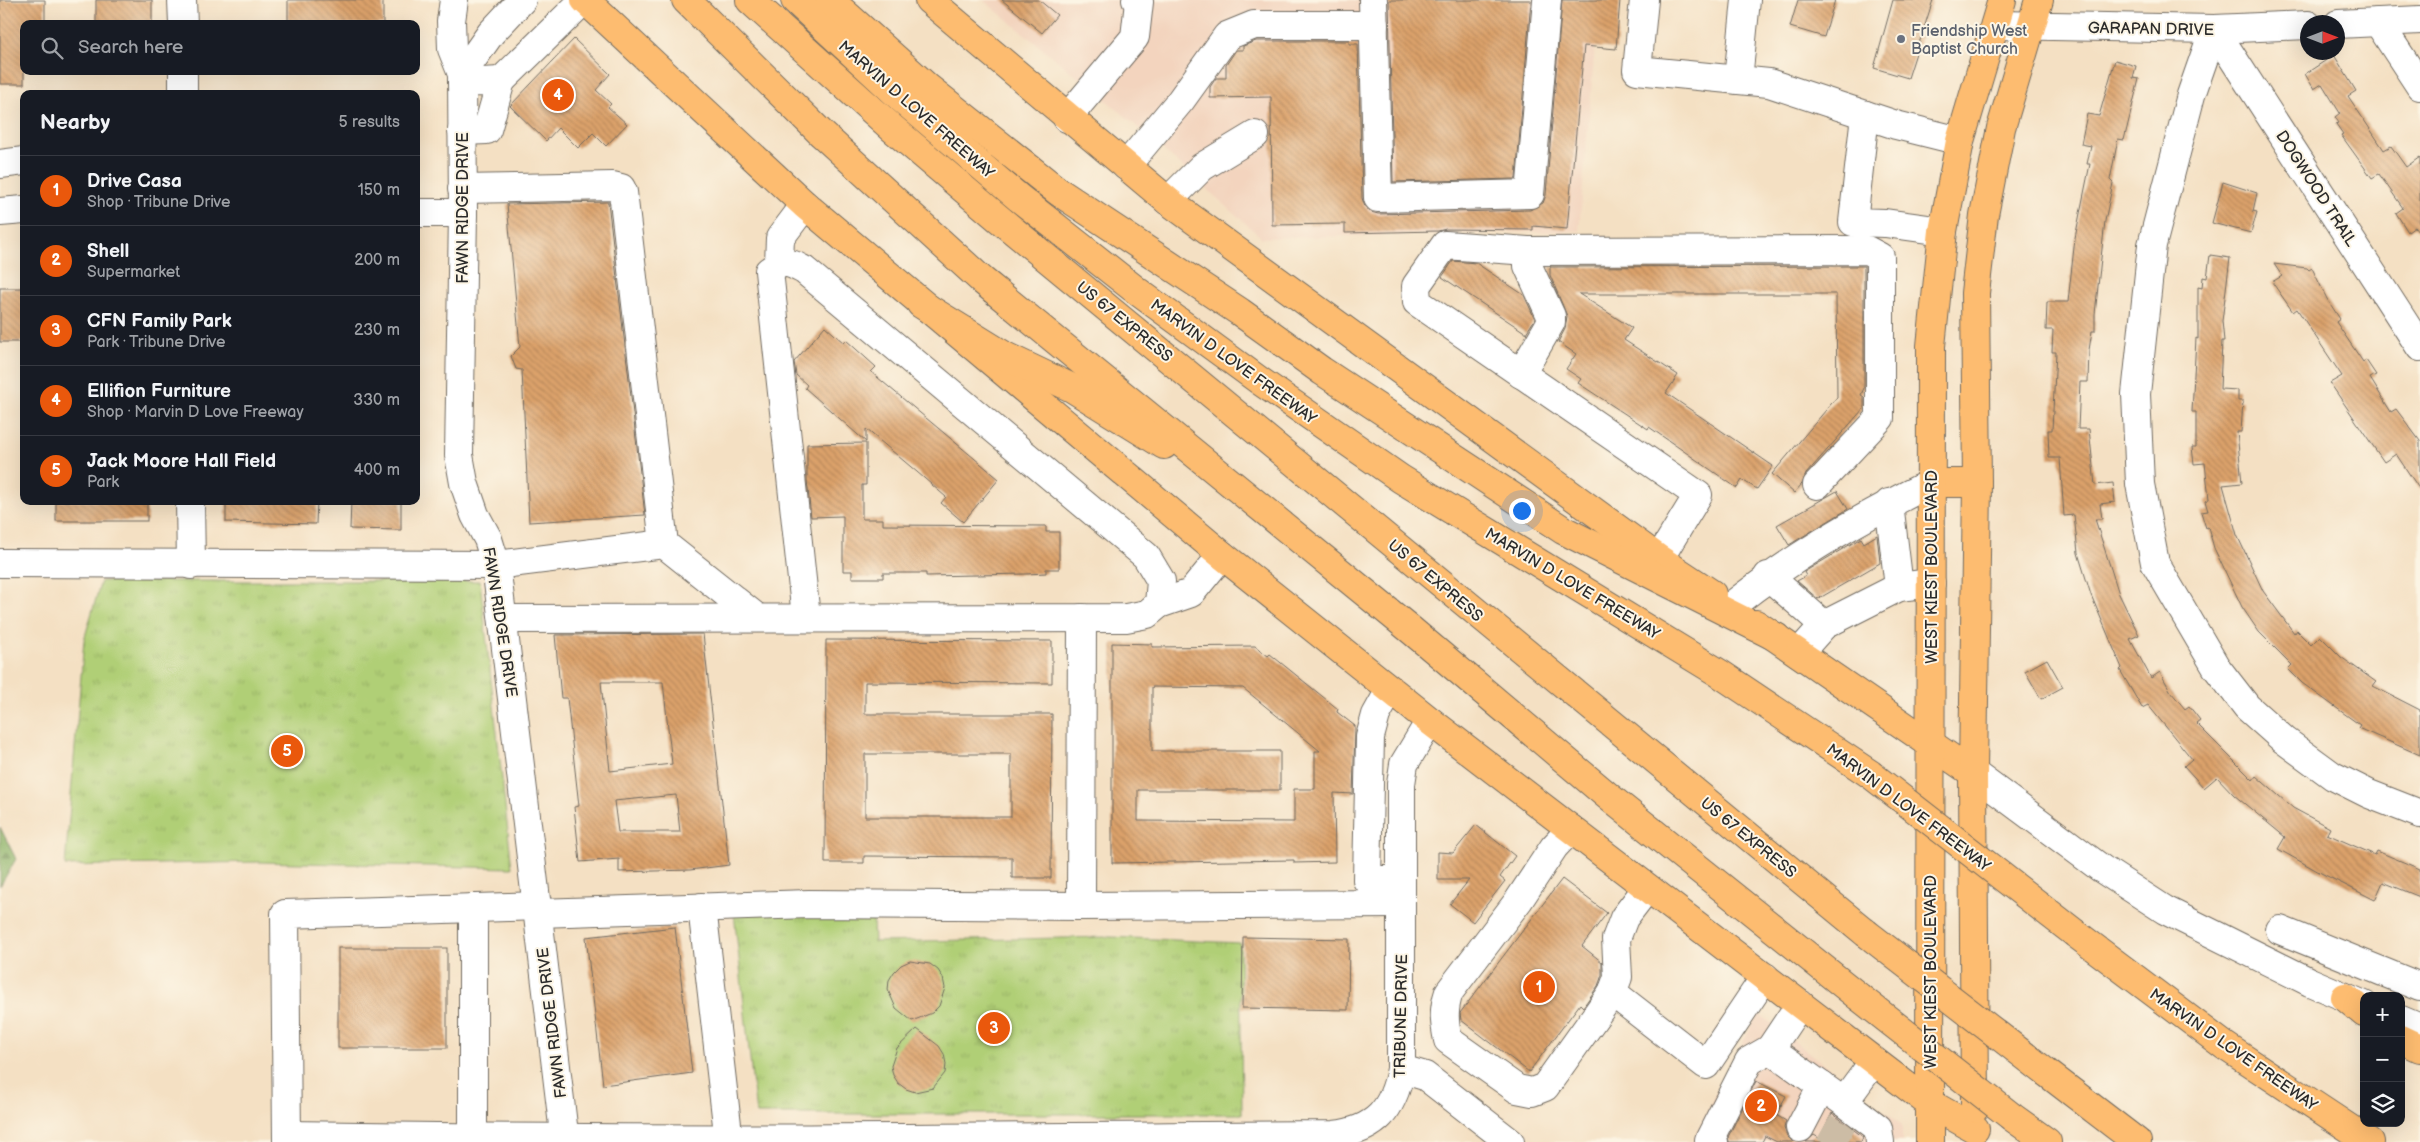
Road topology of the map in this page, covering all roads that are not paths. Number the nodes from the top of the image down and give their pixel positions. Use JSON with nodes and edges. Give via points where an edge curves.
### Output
{"nodes":[{"id":1,"x":182,"y":0,"type":"edge"},
{"id":2,"x":454,"y":0,"type":"edge"},
{"id":3,"x":522,"y":0,"type":"edge"},
{"id":4,"x":585,"y":0,"type":"edge"},
{"id":5,"x":686,"y":0,"type":"edge"},
{"id":6,"x":750,"y":0,"type":"edge"},
{"id":7,"x":795,"y":0,"type":"edge"},
{"id":8,"x":830,"y":0,"type":"edge"},
{"id":9,"x":929,"y":0,"type":"edge"},
{"id":10,"x":1136,"y":0,"type":"edge"},
{"id":11,"x":1547,"y":0,"type":"edge"},
{"id":12,"x":1644,"y":0,"type":"edge"},
{"id":13,"x":1746,"y":0,"type":"edge"},
{"id":14,"x":1374,"y":12,"type":"edge"},
{"id":15,"x":1998,"y":12,"type":"edge"},
{"id":16,"x":2035,"y":12,"type":"edge"},
{"id":17,"x":183,"y":20,"type":"edge"},
{"id":18,"x":2420,"y":20,"type":"edge"},
{"id":19,"x":2378,"y":22,"type":"junction"},
{"id":20,"x":2345,"y":24,"type":"edge"},
{"id":21,"x":2300,"y":25,"type":"edge"},
{"id":22,"x":2214,"y":29,"type":"junction"},
{"id":23,"x":183,"y":75,"type":"edge"},
{"id":24,"x":462,"y":79,"type":"junction"},
{"id":25,"x":1738,"y":80,"type":"junction"},
{"id":26,"x":501,"y":81,"type":"junction"},
{"id":27,"x":2420,"y":86,"type":"edge"},
{"id":28,"x":183,"y":90,"type":"edge"},
{"id":29,"x":1865,"y":115,"type":"junction"},
{"id":30,"x":1067,"y":118,"type":"junction"},
{"id":31,"x":2001,"y":128,"type":"junction"},
{"id":32,"x":462,"y":130,"type":"junction"},
{"id":33,"x":1962,"y":132,"type":"junction"},
{"id":34,"x":1255,"y":135,"type":"dead end"},
{"id":35,"x":20,"y":162,"type":"edge"},
{"id":36,"x":0,"y":164,"type":"edge"},
{"id":37,"x":1126,"y":166,"type":"junction"},
{"id":38,"x":463,"y":201,"type":"junction"},
{"id":39,"x":1168,"y":201,"type":"junction"},
{"id":40,"x":805,"y":205,"type":"junction"},
{"id":41,"x":20,"y":210,"type":"edge"},
{"id":42,"x":0,"y":212,"type":"edge"},
{"id":43,"x":420,"y":212,"type":"edge"},
{"id":44,"x":1943,"y":230,"type":"junction"},
{"id":45,"x":1528,"y":251,"type":"junction"},
{"id":46,"x":779,"y":263,"type":"junction"},
{"id":47,"x":921,"y":304,"type":"junction"},
{"id":48,"x":2420,"y":347,"type":"edge"},
{"id":49,"x":1521,"y":374,"type":"junction"},
{"id":50,"x":1931,"y":482,"type":"junction"},
{"id":51,"x":1977,"y":484,"type":"junction"},
{"id":52,"x":1235,"y":485,"type":"junction"},
{"id":53,"x":1817,"y":485,"type":"dead end"},
{"id":54,"x":1889,"y":503,"type":"junction"},
{"id":55,"x":190,"y":505,"type":"edge"},
{"id":56,"x":664,"y":544,"type":"junction"},
{"id":57,"x":1222,"y":555,"type":"junction"},
{"id":58,"x":1659,"y":559,"type":"junction"},
{"id":59,"x":0,"y":563,"type":"edge"},
{"id":60,"x":191,"y":564,"type":"junction"},
{"id":61,"x":496,"y":565,"type":"junction"},
{"id":62,"x":1768,"y":576,"type":"junction"},
{"id":63,"x":1931,"y":583,"type":"junction"},
{"id":64,"x":1900,"y":587,"type":"junction"},
{"id":65,"x":1160,"y":604,"type":"junction"},
{"id":66,"x":1730,"y":606,"type":"junction"},
{"id":67,"x":756,"y":617,"type":"junction"},
{"id":68,"x":806,"y":617,"type":"junction"},
{"id":69,"x":1082,"y":618,"type":"junction"},
{"id":70,"x":503,"y":619,"type":"junction"},
{"id":71,"x":1824,"y":624,"type":"junction"},
{"id":72,"x":1776,"y":637,"type":"junction"},
{"id":73,"x":1799,"y":653,"type":"junction"},
{"id":74,"x":1390,"y":690,"type":"junction"},
{"id":75,"x":1430,"y":721,"type":"junction"},
{"id":76,"x":1931,"y":743,"type":"junction"},
{"id":77,"x":1973,"y":773,"type":"junction"},
{"id":78,"x":2420,"y":814,"type":"edge"},
{"id":79,"x":1570,"y":829,"type":"junction"},
{"id":80,"x":1647,"y":888,"type":"junction"},
{"id":81,"x":1364,"y":892,"type":"junction"},
{"id":82,"x":1401,"y":892,"type":"junction"},
{"id":83,"x":1081,"y":906,"type":"junction"},
{"id":84,"x":702,"y":907,"type":"junction"},
{"id":85,"x":473,"y":908,"type":"junction"},
{"id":86,"x":538,"y":909,"type":"junction"},
{"id":87,"x":2280,"y":930,"type":"dead end"},
{"id":88,"x":1765,"y":978,"type":"junction"},
{"id":89,"x":2420,"y":987,"type":"edge"},
{"id":90,"x":1612,"y":992,"type":"junction"},
{"id":91,"x":1800,"y":1004,"type":"junction"},
{"id":92,"x":2358,"y":1005,"type":"edge"},
{"id":93,"x":2405,"y":1022,"type":"edge"},
{"id":94,"x":2420,"y":1028,"type":"edge"},
{"id":95,"x":2405,"y":1041,"type":"edge"},
{"id":96,"x":2420,"y":1048,"type":"edge"},
{"id":97,"x":1770,"y":1049,"type":"junction"},
{"id":98,"x":1874,"y":1061,"type":"junction"},
{"id":99,"x":1401,"y":1069,"type":"junction"},
{"id":100,"x":1822,"y":1086,"type":"junction"},
{"id":101,"x":1844,"y":1102,"type":"junction"},
{"id":102,"x":1929,"y":1103,"type":"junction"},
{"id":103,"x":1810,"y":1124,"type":"dead end"},
{"id":104,"x":1975,"y":1136,"type":"edge"},
{"id":105,"x":473,"y":1138,"type":"junction"},
{"id":106,"x":287,"y":1139,"type":"edge"},
{"id":107,"x":520,"y":1140,"type":"edge"},
{"id":108,"x":565,"y":1140,"type":"edge"},
{"id":109,"x":729,"y":1140,"type":"edge"},
{"id":110,"x":1108,"y":1140,"type":"edge"},
{"id":111,"x":1510,"y":1142,"type":"edge"},
{"id":112,"x":1714,"y":1142,"type":"edge"},
{"id":113,"x":1880,"y":1142,"type":"edge"},
{"id":114,"x":1930,"y":1142,"type":"edge"},
{"id":115,"x":2047,"y":1142,"type":"edge"},
{"id":116,"x":2137,"y":1142,"type":"edge"},
{"id":117,"x":2370,"y":1142,"type":"edge"}],
"edges":[{"from":1,"to":17,"type":"street"},
{"from":2,"to":24,"type":"street","name":"FAWN RIDGE DRIVE","via":[[452,49]]},
{"from":3,"to":24,"type":"street","via":[[491,33]]},
{"from":4,"to":26,"type":"street"},
{"from":4,"to":40,"type":"main road"},
{"from":5,"to":52,"type":"main road","via":[[822,134],[983,281]]},
{"from":6,"to":116,"type":"main road","name":"US 67 EXPRESS","bridge":true,"via":[[998,218],[1866,933]]},
{"from":7,"to":117,"type":"main road","name":"MARVIN D LOVE FREEWAY","bridge":true,"via":[[902,99],[1020,198],[1137,291],[1260,381],[1401,479],[1711,668],[1870,774],[2225,1046]]},
{"from":8,"to":72,"type":"main road","via":[[927,87],[1059,192],[1240,312],[1322,371],[1563,530]]},
{"from":9,"to":30,"type":"main road"},
{"from":10,"to":30,"type":"street","via":[[1139,2],[1135,37]]},
{"from":11,"to":14,"type":"street","via":[[1530,194],[1378,198]]},
{"from":12,"to":25,"type":"street","via":[[1637,70]]},
{"from":13,"to":25,"type":"street"},
{"from":14,"to":37,"type":"street","via":[[1254,25],[1227,36],[1181,100]]},
{"from":15,"to":16,"type":"street","name":"GARAPAN DRIVE"},
{"from":15,"to":33,"type":"main road","name":"WEST KIEST BOULEVARD"},
{"from":16,"to":22,"type":"street","name":"GARAPAN DRIVE"},
{"from":16,"to":31,"type":"main road"},
{"from":18,"to":19,"type":"street"},
{"from":19,"to":20,"type":"street"},
{"from":19,"to":27,"type":"street"},
{"from":21,"to":22,"type":"street","name":"GARAPAN DRIVE"},
{"from":22,"to":48,"type":"street","name":"DOGWOOD TRAIL"},
{"from":22,"to":78,"type":"street","via":[[2191,95],[2151,255],[2136,394],[2140,484],[2154,563],[2212,660],[2247,707],[2284,740],[2333,776]]},
{"from":23,"to":28,"type":"street"},
{"from":24,"to":26,"type":"street"},
{"from":24,"to":32,"type":"street","name":"FAWN RIDGE DRIVE"},
{"from":25,"to":29,"type":"street","via":[[1769,83]]},
{"from":26,"to":32,"type":"street","via":[[487,130]]},
{"from":29,"to":33,"type":"street","via":[[1896,126]]},
{"from":29,"to":44,"type":"street","via":[[1853,222]]},
{"from":30,"to":37,"type":"main road"},
{"from":31,"to":33,"type":"main road"},
{"from":31,"to":51,"type":"main road","via":[[1984,215],[1975,293]]},
{"from":32,"to":38,"type":"street","name":"FAWN RIDGE DRIVE"},
{"from":33,"to":44,"type":"main road","name":"WEST KIEST BOULEVARD"},
{"from":34,"to":39,"type":"street","via":[[1202,167]]},
{"from":35,"to":36,"type":"street"},
{"from":37,"to":39,"type":"main road"},
{"from":38,"to":43,"type":"street"},
{"from":38,"to":56,"type":"street","via":[[613,186],[621,188]]},
{"from":38,"to":61,"type":"street","name":"FAWN RIDGE DRIVE","via":[[459,455],[464,484]]},
{"from":39,"to":58,"type":"main road"},
{"from":40,"to":46,"type":"street","via":[[780,238]]},
{"from":40,"to":47,"type":"main road"},
{"from":41,"to":42,"type":"street"},
{"from":44,"to":50,"type":"main road","name":"WEST KIEST BOULEVARD","via":[[1931,346]]},
{"from":45,"to":49,"type":"street","via":[[1528,266],[1551,322]]},
{"from":45,"to":49,"type":"street","via":[[1445,245],[1416,286],[1417,302]]},
{"from":45,"to":53,"type":"street","via":[[1867,250],[1880,257],[1880,418]]},
{"from":46,"to":65,"type":"street","via":[[789,263],[804,270],[1146,556],[1161,581]]},
{"from":46,"to":68,"type":"street","via":[[769,271]]},
{"from":47,"to":52,"type":"main road","via":[[1006,356],[1072,388],[1194,464]]},
{"from":47,"to":57,"type":"main road"},
{"from":49,"to":58,"type":"street","via":[[1698,495]]},
{"from":50,"to":51,"type":"main road"},
{"from":50,"to":54,"type":"street"},
{"from":50,"to":63,"type":"main road","name":"WEST KIEST BOULEVARD"},
{"from":51,"to":77,"type":"main road"},
{"from":52,"to":115,"type":"main road","bridge":true,"via":[[1609,797]]},
{"from":54,"to":62,"type":"street"},
{"from":54,"to":64,"type":"street"},
{"from":55,"to":60,"type":"street"},
{"from":56,"to":61,"type":"street"},
{"from":56,"to":67,"type":"street"},
{"from":57,"to":65,"type":"street","via":[[1191,594]]},
{"from":57,"to":74,"type":"main road"},
{"from":58,"to":66,"type":"main road"},
{"from":59,"to":60,"type":"street"},
{"from":60,"to":61,"type":"street"},
{"from":61,"to":70,"type":"street","name":"FAWN RIDGE DRIVE"},
{"from":62,"to":66,"type":"street"},
{"from":62,"to":71,"type":"street"},
{"from":63,"to":64,"type":"street"},
{"from":63,"to":76,"type":"main road","name":"WEST KIEST BOULEVARD"},
{"from":64,"to":71,"type":"street"},
{"from":65,"to":69,"type":"street","via":[[1147,614],[1126,618]]},
{"from":66,"to":72,"type":"main road"},
{"from":67,"to":68,"type":"street"},
{"from":67,"to":70,"type":"street"},
{"from":68,"to":69,"type":"street"},
{"from":69,"to":83,"type":"street"},
{"from":70,"to":86,"type":"street","name":"FAWN RIDGE DRIVE"},
{"from":71,"to":73,"type":"street"},
{"from":72,"to":73,"type":"main road"},
{"from":73,"to":76,"type":"main road"},
{"from":74,"to":75,"type":"main road"},
{"from":74,"to":81,"type":"street","via":[[1376,715],[1370,737]]},
{"from":75,"to":79,"type":"main road"},
{"from":75,"to":82,"type":"street","name":"TRIBUNE DRIVE","via":[[1408,757],[1402,778]]},
{"from":76,"to":77,"type":"main road"},
{"from":76,"to":102,"type":"main road","name":"WEST KIEST BOULEVARD"},
{"from":77,"to":92,"type":"street","via":[[2102,869],[2165,910]]},
{"from":77,"to":104,"type":"main road"},
{"from":79,"to":80,"type":"main road"},
{"from":79,"to":90,"type":"street","via":[[1450,992],[1444,1006],[1448,1040],[1517,1089],[1532,1092],[1545,1087]]},
{"from":80,"to":88,"type":"main road"},
{"from":80,"to":90,"type":"street","via":[[1624,918],[1616,939],[1618,977]]},
{"from":81,"to":82,"type":"street"},
{"from":81,"to":83,"type":"street"},
{"from":82,"to":99,"type":"street","name":"TRIBUNE DRIVE"},
{"from":83,"to":84,"type":"street","via":[[809,904]]},
{"from":84,"to":86,"type":"street"},
{"from":84,"to":109,"type":"street"},
{"from":85,"to":86,"type":"street"},
{"from":85,"to":105,"type":"street"},
{"from":85,"to":106,"type":"street","via":[[285,914]]},
{"from":86,"to":108,"type":"street","name":"FAWN RIDGE DRIVE"},
{"from":87,"to":89,"type":"street"},
{"from":88,"to":90,"type":"street","via":[[1706,1065]]},
{"from":88,"to":91,"type":"main road"},
{"from":91,"to":97,"type":"street"},
{"from":91,"to":98,"type":"main road"},
{"from":93,"to":94,"type":"street"},
{"from":95,"to":96,"type":"main road"},
{"from":97,"to":100,"type":"street"},
{"from":97,"to":112,"type":"street","via":[[1749,1061],[1710,1140]]},
{"from":98,"to":101,"type":"street"},
{"from":98,"to":102,"type":"main road"},
{"from":99,"to":110,"type":"street","name":"TRIBUNE DRIVE","via":[[1397,1090],[1388,1107],[1373,1122],[1355,1132],[1334,1136]]},
{"from":99,"to":111,"type":"street","via":[[1425,1076]]},
{"from":100,"to":101,"type":"street"},
{"from":100,"to":103,"type":"street"},
{"from":101,"to":113,"type":"street","via":[[1878,1128]]},
{"from":102,"to":104,"type":"main road"},
{"from":102,"to":114,"type":"main road","name":"WEST KIEST BOULEVARD"},
{"from":105,"to":106,"type":"street","name":"TRIBUNE DRIVE"},
{"from":105,"to":107,"type":"street","name":"TRIBUNE DRIVE"},
{"from":107,"to":108,"type":"street","name":"TRIBUNE DRIVE"},
{"from":108,"to":109,"type":"street","name":"TRIBUNE DRIVE"},
{"from":109,"to":110,"type":"street","name":"TRIBUNE DRIVE"}]}
